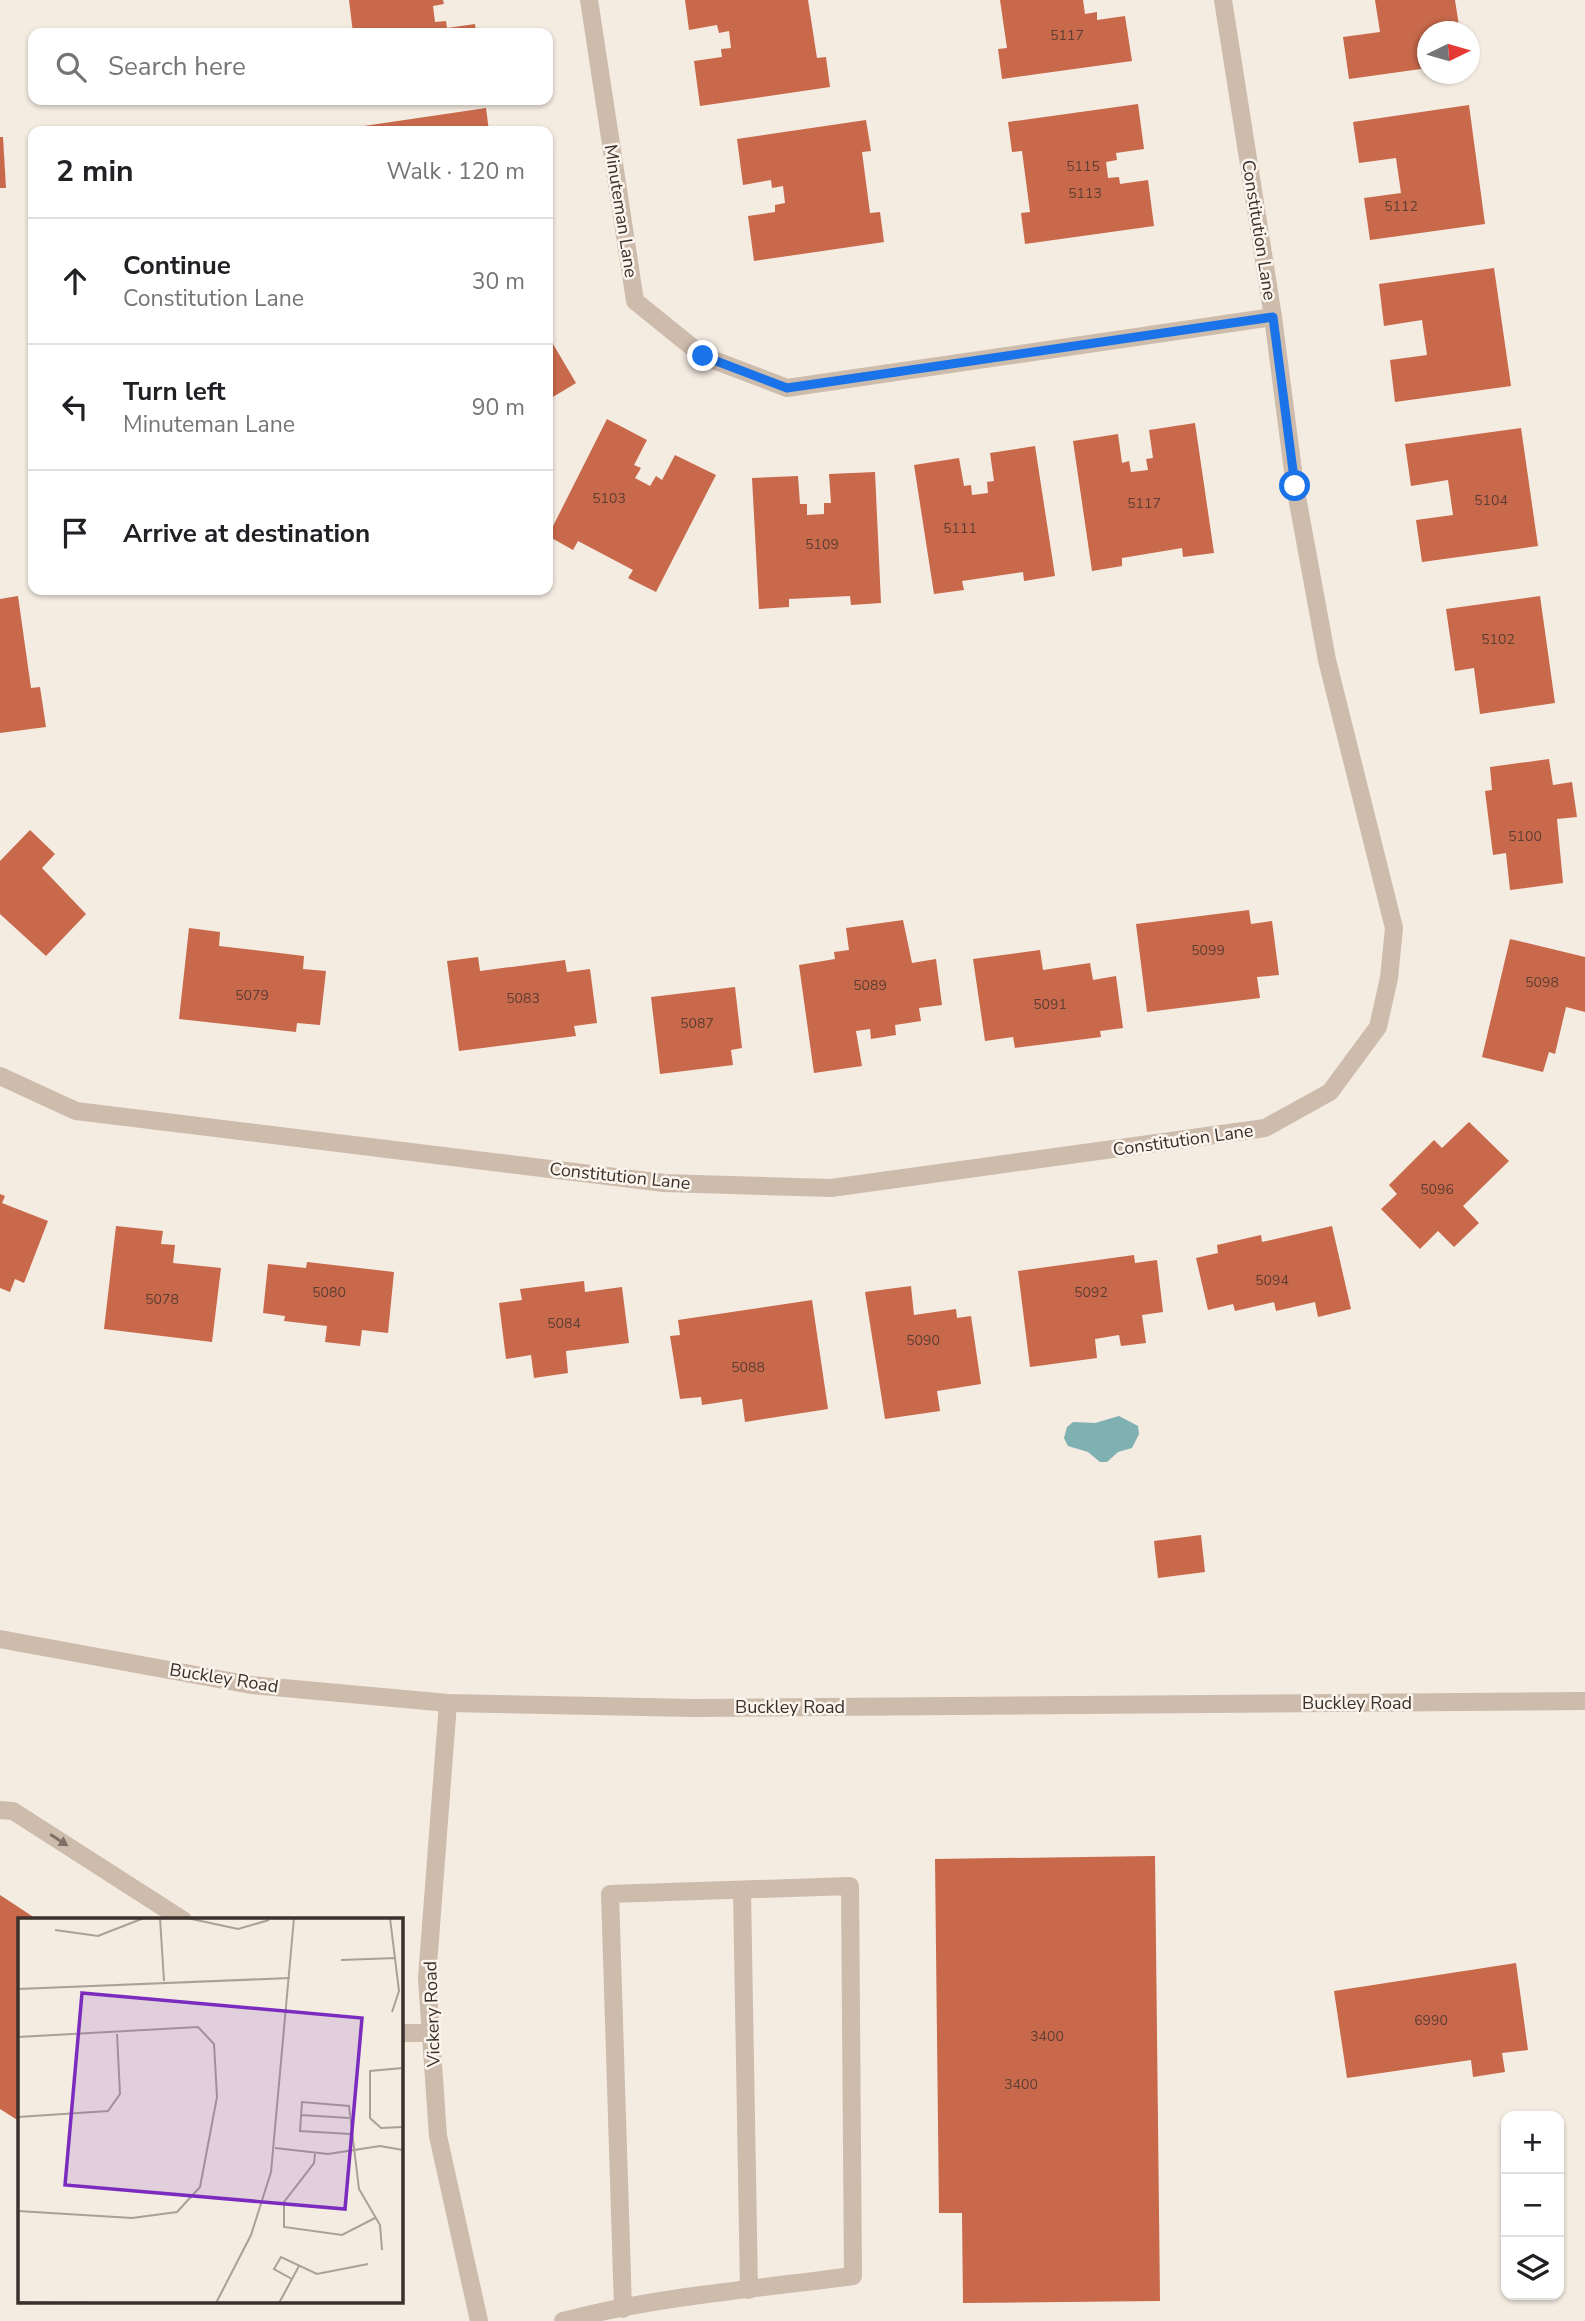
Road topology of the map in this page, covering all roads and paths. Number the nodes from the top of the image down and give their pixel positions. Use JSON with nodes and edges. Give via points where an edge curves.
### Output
{"nodes":[{"id":1,"x":589,"y":0,"type":"edge"},
{"id":2,"x":1223,"y":0,"type":"edge"},
{"id":3,"x":1273,"y":317,"type":"junction"},
{"id":4,"x":0,"y":1076,"type":"edge"},
{"id":5,"x":0,"y":1639,"type":"edge"},
{"id":6,"x":1585,"y":1701,"type":"edge"},
{"id":7,"x":449,"y":1703,"type":"junction"},
{"id":8,"x":0,"y":1810,"type":"edge"},
{"id":9,"x":742,"y":1890,"type":"junction"},
{"id":10,"x":180,"y":1918,"type":"edge"},
{"id":11,"x":402,"y":2033,"type":"edge"},
{"id":12,"x":431,"y":2033,"type":"junction"},
{"id":13,"x":749,"y":2290,"type":"junction"},
{"id":14,"x":623,"y":2309,"type":"junction"},
{"id":15,"x":479,"y":2321,"type":"edge"},
{"id":16,"x":563,"y":2321,"type":"edge"}],
"edges":[{"from":1,"to":3,"type":"street","name":"Minuteman Lane","via":[[635,301],[703,356],[787,388]]},
{"from":2,"to":3,"type":"street","name":"Constitution Lane"},
{"from":3,"to":4,"type":"street","name":"Constitution Lane","via":[[1295,486],[1327,660],[1394,928],[1378,1027],[1331,1092],[1265,1128],[831,1188],[664,1183],[76,1111]]},
{"from":5,"to":7,"type":"street","name":"Buckley Road","via":[[251,1685]]},
{"from":6,"to":7,"type":"street","name":"Buckley Road","via":[[706,1708]]},
{"from":7,"to":12,"type":"street","name":"Vickery Road","via":[[427,1978]]},
{"from":8,"to":10,"type":"street","one_way":true,"via":[[13,1811]]},
{"from":9,"to":13,"type":"street"},
{"from":9,"to":13,"type":"street","via":[[850,1886],[853,2276]]},
{"from":9,"to":14,"type":"street","via":[[610,1894]]},
{"from":11,"to":12,"type":"street"},
{"from":12,"to":15,"type":"street","name":"Vickery Road","via":[[438,2136]]},
{"from":13,"to":14,"type":"street"},
{"from":14,"to":16,"type":"street"}]}
